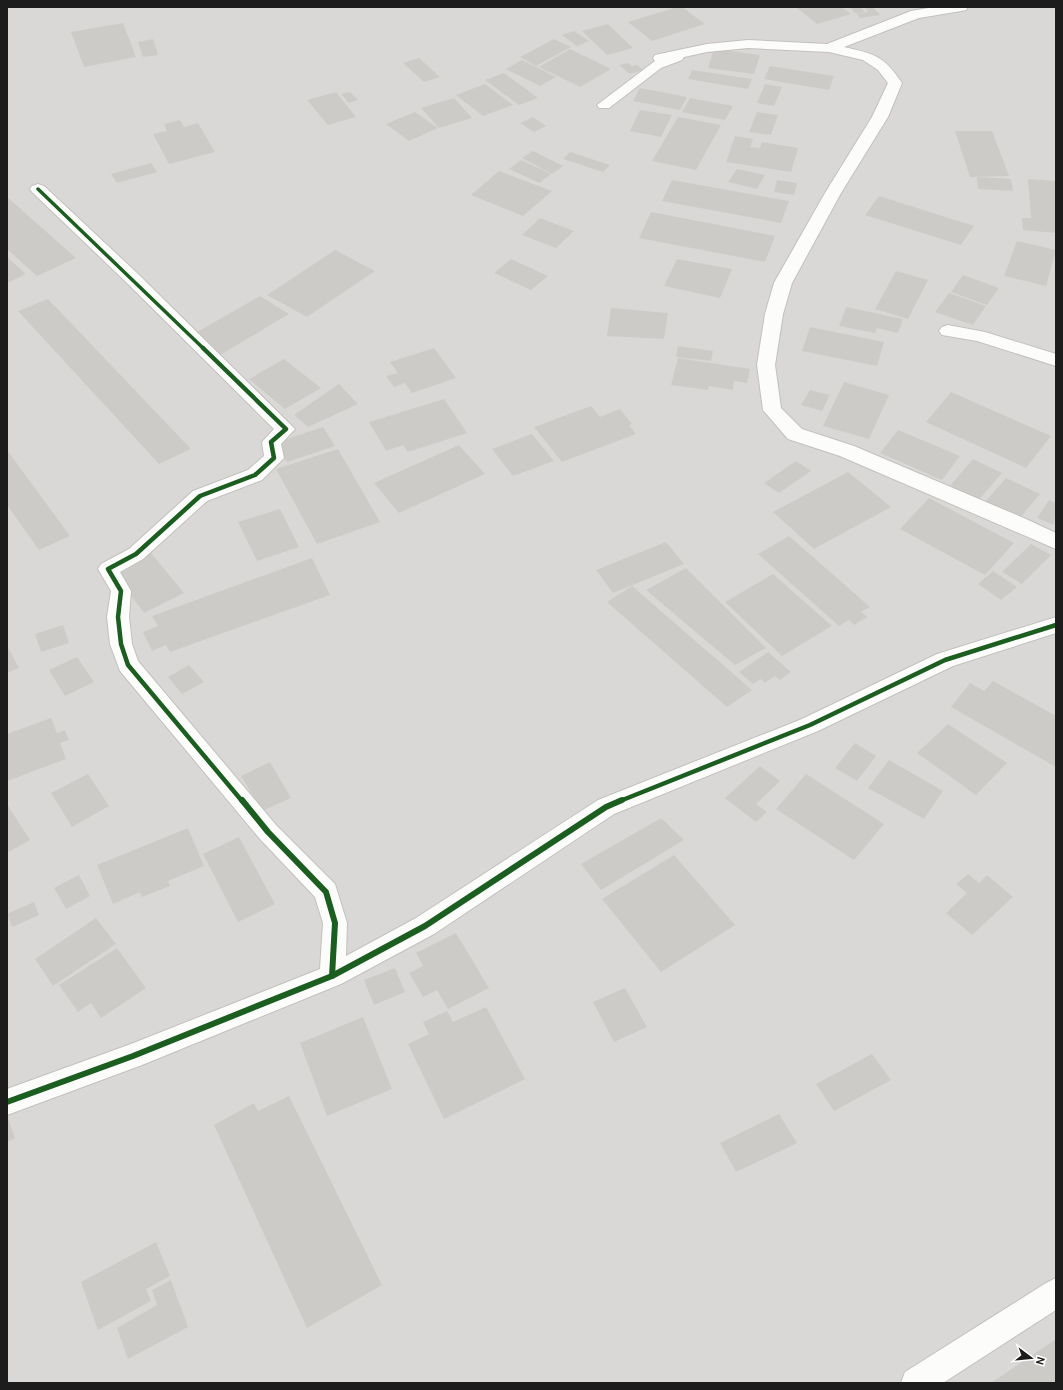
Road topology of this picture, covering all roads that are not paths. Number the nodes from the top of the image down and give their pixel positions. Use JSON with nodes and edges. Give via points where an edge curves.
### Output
{"nodes":[{"id":1,"x":961,"y":7,"type":"edge"},
{"id":2,"x":829,"y":48,"type":"junction"},
{"id":3,"x":693,"y":51,"type":"junction"},
{"id":4,"x":660,"y":58,"type":"dead end"},
{"id":5,"x":604,"y":106,"type":"dead end"},
{"id":6,"x":38,"y":189,"type":"dead end"},
{"id":7,"x":948,"y":331,"type":"dead end"},
{"id":8,"x":1056,"y":360,"type":"edge"},
{"id":9,"x":1056,"y":542,"type":"edge"},
{"id":10,"x":1056,"y":625,"type":"edge"},
{"id":11,"x":332,"y":976,"type":"junction"},
{"id":12,"x":7,"y":1102,"type":"edge"},
{"id":13,"x":1056,"y":1293,"type":"edge"},
{"id":14,"x":916,"y":1383,"type":"edge"}],
"edges":[{"from":1,"to":2,"type":"street","via":[[916,14]]},
{"from":2,"to":3,"type":"street","via":[[748,44]]},
{"from":2,"to":9,"type":"street","via":[[868,57],[883,67],[895,82],[880,117],[833,193],[783,283],[774,314],[766,365],[772,410],[796,434],[847,451]]},
{"from":3,"to":4,"type":"street"},
{"from":3,"to":5,"type":"street","via":[[656,65]]},
{"from":6,"to":11,"type":"street","via":[[286,429],[271,442],[274,458],[255,475],[200,496],[136,554],[108,570],[121,591],[118,616],[120,644],[128,665],[268,832],[326,892],[335,923]]},
{"from":7,"to":8,"type":"street","via":[[979,336]]},
{"from":10,"to":11,"type":"street","via":[[945,660],[810,726],[606,807],[425,926]]},
{"from":11,"to":12,"type":"street","via":[[133,1056]]},
{"from":13,"to":14,"type":"street"}]}
